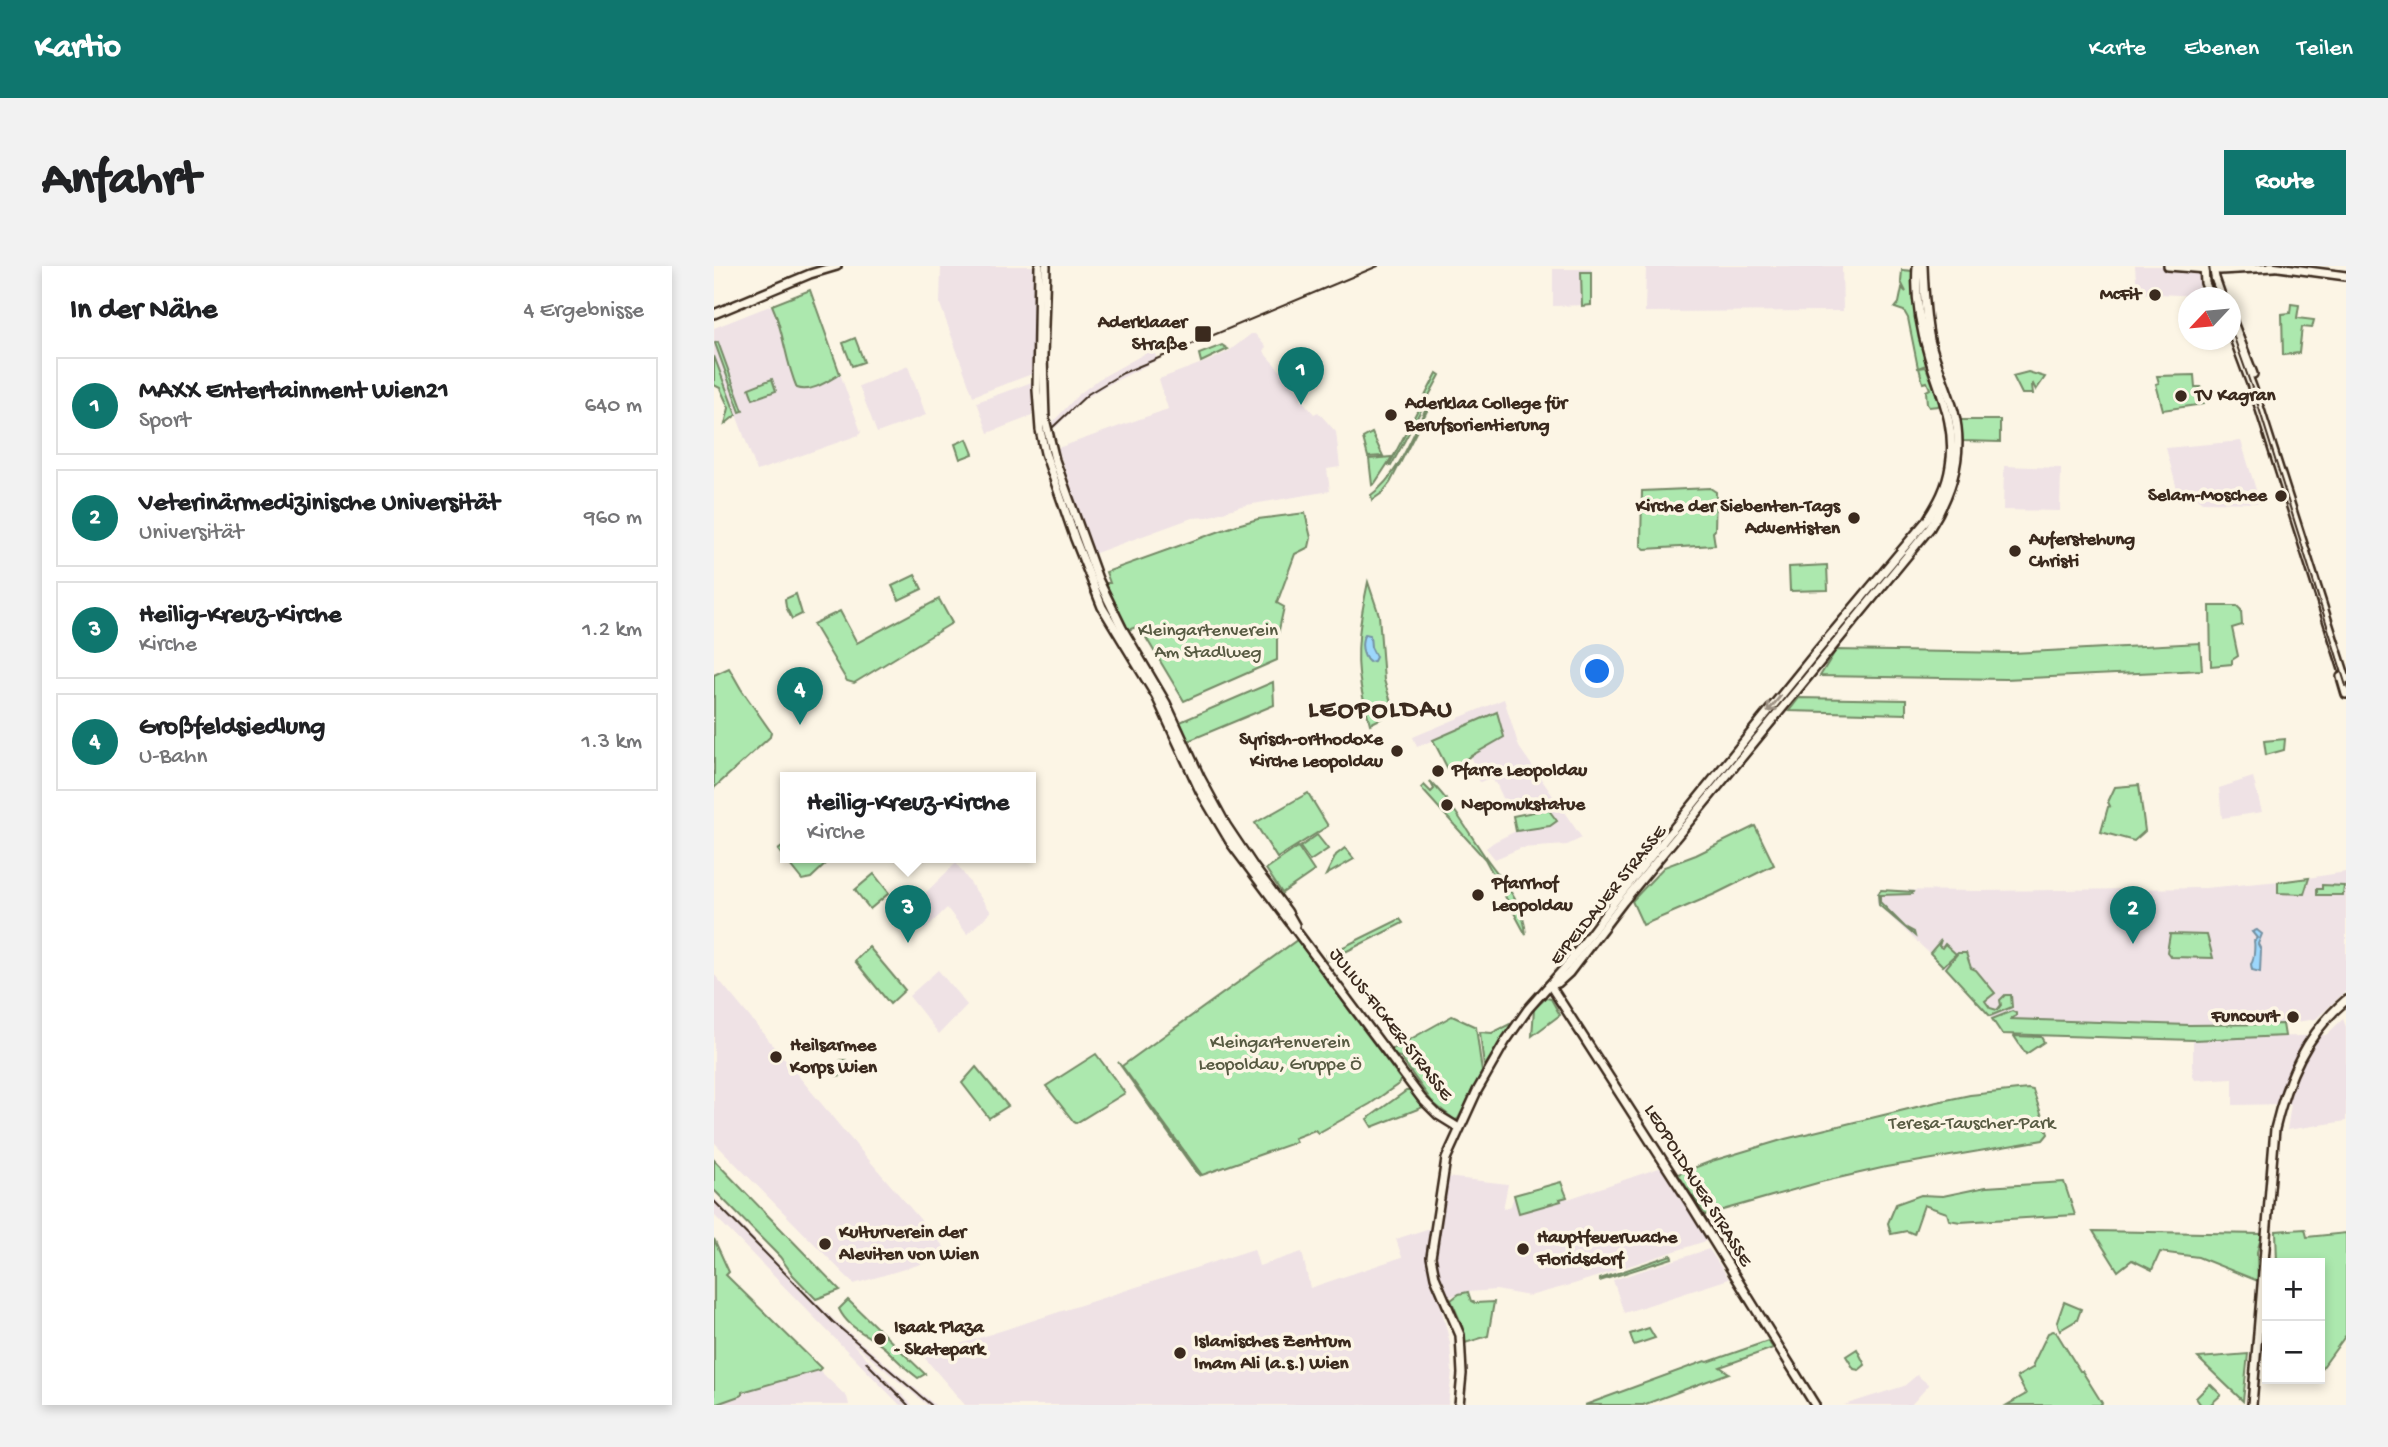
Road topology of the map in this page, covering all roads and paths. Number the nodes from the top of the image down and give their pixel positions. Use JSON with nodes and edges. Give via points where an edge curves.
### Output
{"nodes":[{"id":1,"x":837,"y":266,"type":"edge"},
{"id":2,"x":1039,"y":266,"type":"edge"},
{"id":3,"x":1046,"y":266,"type":"edge"},
{"id":4,"x":1917,"y":266,"type":"edge"},
{"id":5,"x":1923,"y":266,"type":"edge"},
{"id":6,"x":2168,"y":266,"type":"edge"},
{"id":7,"x":2273,"y":266,"type":"edge"},
{"id":8,"x":2204,"y":267,"type":"edge"},
{"id":9,"x":2213,"y":267,"type":"edge"},
{"id":10,"x":2346,"y":276,"type":"edge"},
{"id":11,"x":2207,"y":287,"type":"edge"},
{"id":12,"x":2219,"y":287,"type":"edge"},
{"id":13,"x":714,"y":314,"type":"edge"},
{"id":14,"x":1040,"y":343,"type":"junction"},
{"id":15,"x":2241,"y":345,"type":"edge"},
{"id":16,"x":2238,"y":350,"type":"edge"},
{"id":17,"x":2310,"y":569,"type":"junction"},
{"id":18,"x":2326,"y":619,"type":"junction"},
{"id":19,"x":2346,"y":679,"type":"edge"},
{"id":20,"x":2346,"y":694,"type":"edge"},
{"id":21,"x":1550,"y":985,"type":"junction"},
{"id":22,"x":2346,"y":1003,"type":"edge"},
{"id":23,"x":1459,"y":1128,"type":"junction"},
{"id":24,"x":2268,"y":1258,"type":"edge"},
{"id":25,"x":2262,"y":1318,"type":"edge"},
{"id":26,"x":1458,"y":1403,"type":"edge"},
{"id":27,"x":1815,"y":1405,"type":"edge"},
{"id":28,"x":2253,"y":1405,"type":"edge"}],
"edges":[{"from":1,"to":13,"type":"main road"},
{"from":2,"to":14,"type":"main road","name":"JULIUS-FICKER-STRASSE"},
{"from":3,"to":14,"type":"main road","name":"JULIUS-FICKER-STRASSE"},
{"from":4,"to":21,"type":"main road","name":"EIPELDAUER STRASSE","one_way":true,"via":[[1921,324],[1951,429],[1951,466],[1940,499]]},
{"from":5,"to":21,"type":"main road","name":"EIPELDAUER STRASSE","via":[[1930,341],[1956,424],[1957,465],[1945,505],[1569,973]]},
{"from":6,"to":8,"type":"main road"},
{"from":7,"to":9,"type":"main road"},
{"from":7,"to":10,"type":"main road"},
{"from":8,"to":9,"type":"main road"},
{"from":8,"to":11,"type":"main road"},
{"from":9,"to":12,"type":"main road"},
{"from":14,"to":23,"type":"main road","name":"JULIUS-FICKER-STRASSE","via":[[1050,444],[1098,580],[1166,703],[1200,777],[1254,867],[1422,1099]]},
{"from":15,"to":17,"type":"main road"},
{"from":16,"to":17,"type":"main road"},
{"from":17,"to":18,"type":"main road"},
{"from":18,"to":19,"type":"main road"},
{"from":18,"to":20,"type":"main road"},
{"from":21,"to":23,"type":"main road","via":[[1505,1042]]},
{"from":21,"to":27,"type":"main road","name":"LEOPOLDAUER STRASSE"},
{"from":22,"to":24,"type":"main road","via":[[2311,1045],[2288,1094],[2276,1150]]},
{"from":22,"to":28,"type":"main road","via":[[2323,1024],[2300,1056],[2275,1129]]},
{"from":23,"to":26,"type":"main road","via":[[1444,1166],[1431,1257],[1460,1335]]},
{"from":25,"to":28,"type":"main road"}]}
